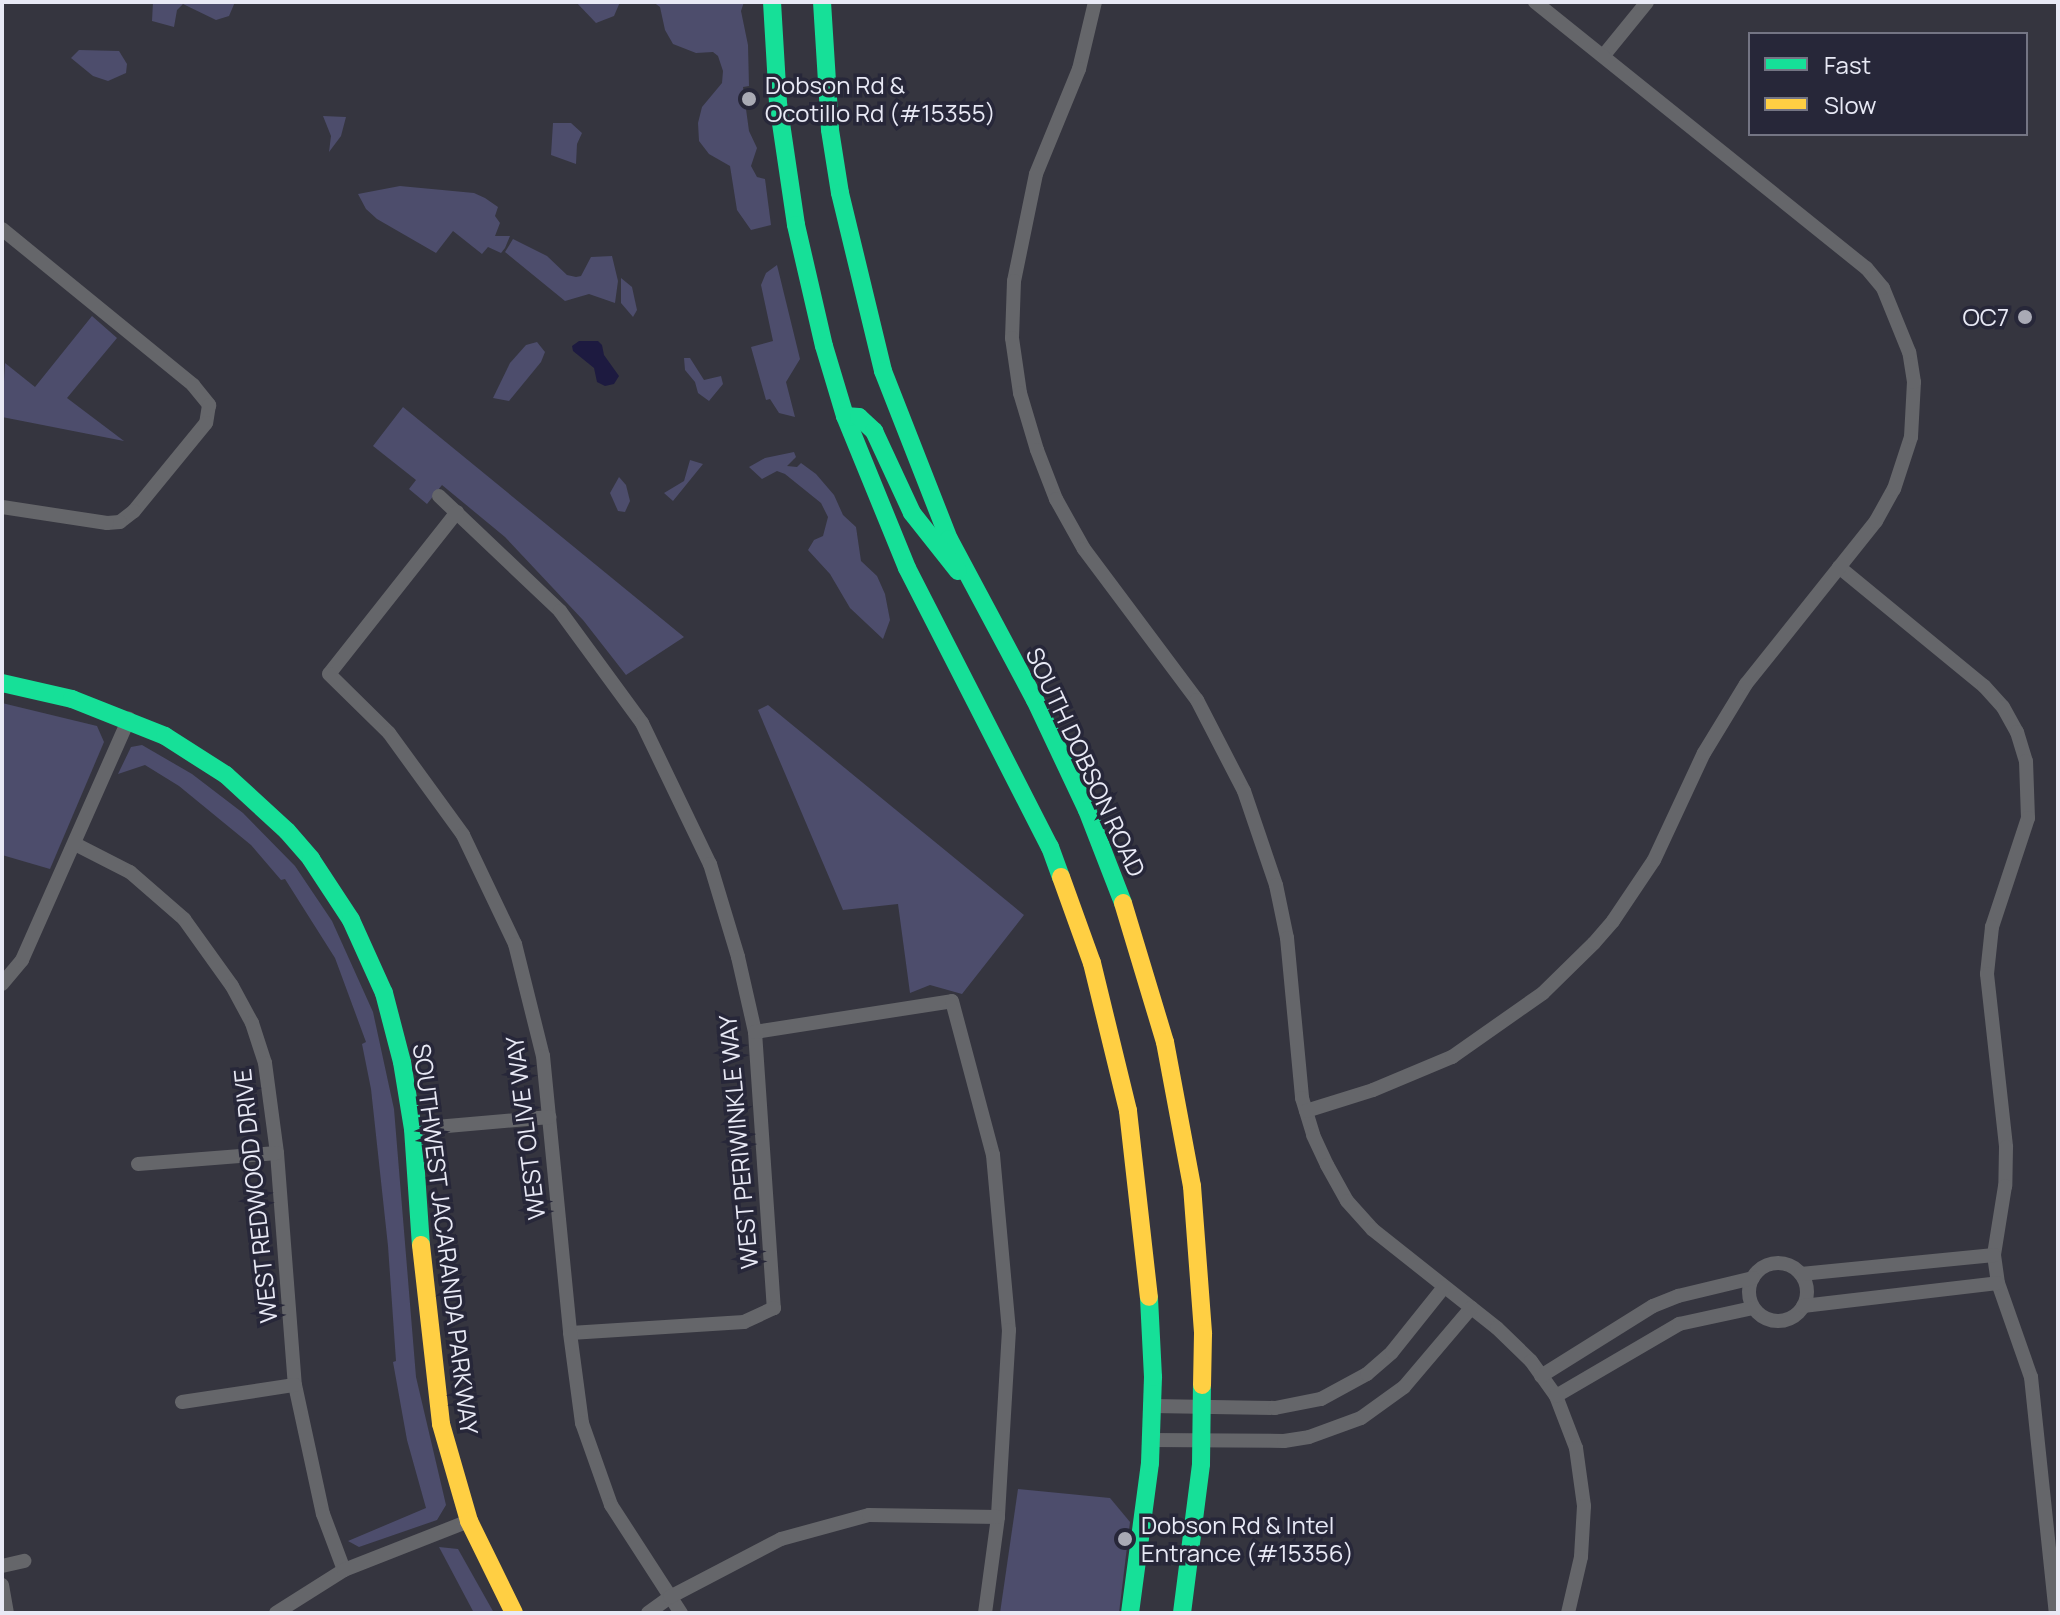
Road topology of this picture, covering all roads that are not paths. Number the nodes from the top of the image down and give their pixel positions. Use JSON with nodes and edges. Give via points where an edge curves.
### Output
{"nodes":[{"id":1,"x":772,"y":2,"type":"edge"},
{"id":2,"x":822,"y":2,"type":"edge"},
{"id":3,"x":1095,"y":2,"type":"edge"},
{"id":4,"x":1535,"y":2,"type":"edge"},
{"id":5,"x":1647,"y":2,"type":"edge"},
{"id":6,"x":1604,"y":55,"type":"junction"},
{"id":7,"x":2,"y":229,"type":"edge"},
{"id":8,"x":845,"y":416,"type":"junction"},
{"id":9,"x":439,"y":496,"type":"dead end"},
{"id":10,"x":2,"y":507,"type":"edge"},
{"id":11,"x":457,"y":512,"type":"junction"},
{"id":12,"x":1839,"y":567,"type":"junction"},
{"id":13,"x":977,"y":595,"type":"junction"},
{"id":14,"x":2,"y":683,"type":"edge"},
{"id":15,"x":129,"y":719,"type":"junction"},
{"id":16,"x":75,"y":844,"type":"junction"},
{"id":17,"x":2,"y":984,"type":"edge"},
{"id":18,"x":755,"y":1032,"type":"junction"},
{"id":19,"x":1306,"y":1111,"type":"junction"},
{"id":20,"x":549,"y":1117,"type":"junction"},
{"id":21,"x":413,"y":1129,"type":"junction"},
{"id":22,"x":277,"y":1153,"type":"junction"},
{"id":23,"x":138,"y":1164,"type":"dead end"},
{"id":24,"x":1994,"y":1255,"type":"junction"},
{"id":25,"x":1801,"y":1274,"type":"junction"},
{"id":26,"x":1753,"y":1278,"type":"junction"},
{"id":27,"x":1998,"y":1283,"type":"junction"},
{"id":28,"x":1444,"y":1287,"type":"junction"},
{"id":29,"x":1803,"y":1306,"type":"junction"},
{"id":30,"x":1471,"y":1308,"type":"junction"},
{"id":31,"x":1753,"y":1308,"type":"junction"},
{"id":32,"x":570,"y":1333,"type":"junction"},
{"id":33,"x":1541,"y":1376,"type":"junction"},
{"id":34,"x":295,"y":1385,"type":"junction"},
{"id":35,"x":1556,"y":1396,"type":"junction"},
{"id":36,"x":182,"y":1402,"type":"dead end"},
{"id":37,"x":1152,"y":1406,"type":"junction"},
{"id":38,"x":1202,"y":1406,"type":"junction"},
{"id":39,"x":1150,"y":1440,"type":"junction"},
{"id":40,"x":1201,"y":1441,"type":"junction"},
{"id":41,"x":998,"y":1517,"type":"junction"},
{"id":42,"x":469,"y":1521,"type":"junction"},
{"id":43,"x":24,"y":1561,"type":"dead end"},
{"id":44,"x":2,"y":1566,"type":"edge"},
{"id":45,"x":344,"y":1570,"type":"junction"},
{"id":46,"x":2,"y":1585,"type":"edge"},
{"id":47,"x":670,"y":1597,"type":"junction"},
{"id":48,"x":7,"y":1613,"type":"edge"},
{"id":49,"x":276,"y":1613,"type":"edge"},
{"id":50,"x":514,"y":1613,"type":"edge"},
{"id":51,"x":648,"y":1613,"type":"edge"},
{"id":52,"x":681,"y":1613,"type":"edge"},
{"id":53,"x":985,"y":1613,"type":"edge"},
{"id":54,"x":1130,"y":1613,"type":"edge"},
{"id":55,"x":1182,"y":1613,"type":"edge"},
{"id":56,"x":1568,"y":1613,"type":"edge"},
{"id":57,"x":2056,"y":1613,"type":"edge"}],
"edges":[{"from":1,"to":8,"type":"main road","via":[[779,117],[796,225]]},
{"from":2,"to":13,"type":"main road","name":"SOUTH DOBSON ROAD","via":[[830,130],[867,314],[924,478]]},
{"from":3,"to":19,"type":"street","via":[[1079,69],[1042,155],[1022,227],[1012,338],[1020,393],[1056,499],[1077,536],[1197,700],[1244,791],[1272,872],[1287,938]]},
{"from":4,"to":6,"type":"street"},
{"from":5,"to":6,"type":"street"},
{"from":6,"to":12,"type":"street","via":[[1866,268],[1883,288],[1899,322],[1914,382],[1911,437],[1891,497]]},
{"from":7,"to":10,"type":"street","via":[[193,385],[209,405],[206,423],[120,522]]},
{"from":8,"to":13,"type":"main road","via":[[859,417],[874,431],[912,513]]},
{"from":8,"to":37,"type":"main road","via":[[907,568],[1050,847],[1092,963],[1138,1175],[1148,1265]]},
{"from":9,"to":11,"type":"street","name":"WEST PERIWINKLE WAY"},
{"from":11,"to":18,"type":"street","name":"WEST PERIWINKLE WAY","via":[[560,611],[642,723],[710,864]]},
{"from":11,"to":20,"type":"street","name":"WEST OLIVE WAY","via":[[329,674],[389,733],[463,835],[515,944],[543,1056]]},
{"from":12,"to":19,"type":"street","via":[[1746,684],[1704,753],[1654,860],[1613,921],[1571,967],[1513,1018],[1452,1057]]},
{"from":12,"to":24,"type":"street","via":[[1984,686],[2010,720],[2026,761],[2028,818],[1992,927],[1987,974],[2006,1147]]},
{"from":13,"to":38,"type":"main road","name":"SOUTH DOBSON ROAD","via":[[1087,810],[1153,997],[1192,1186],[1203,1334]]},
{"from":14,"to":15,"type":"main road","name":"SOUTHWEST JACARANDA PARKWAY"},
{"from":15,"to":16,"type":"street"},
{"from":15,"to":21,"type":"main road","name":"SOUTHWEST JACARANDA PARKWAY","via":[[226,775],[311,859],[351,920],[384,993]]},
{"from":16,"to":17,"type":"street","via":[[22,960]]},
{"from":16,"to":22,"type":"street","name":"WEST REDWOOD DRIVE","via":[[130,872],[184,919],[232,986],[265,1063]]},
{"from":18,"to":32,"type":"street","name":"WEST PERIWINKLE WAY","via":[[774,1308],[744,1322]]},
{"from":18,"to":41,"type":"street","via":[[952,1001],[993,1155],[1009,1330]]},
{"from":19,"to":28,"type":"street","via":[[1347,1201],[1372,1229]]},
{"from":20,"to":21,"type":"street"},
{"from":20,"to":32,"type":"street","name":"WEST OLIVE WAY"},
{"from":21,"to":42,"type":"main road","name":"SOUTHWEST JACARANDA PARKWAY","via":[[436,1393]]},
{"from":22,"to":23,"type":"street"},
{"from":22,"to":34,"type":"street","name":"WEST REDWOOD DRIVE"},
{"from":24,"to":25,"type":"street"},
{"from":24,"to":27,"type":"street"},
{"from":25,"to":26,"type":"street","via":[[1775,1263]]},
{"from":25,"to":29,"type":"street","via":[[1807,1290]]},
{"from":26,"to":31,"type":"street"},
{"from":26,"to":33,"type":"street","via":[[1653,1306]]},
{"from":27,"to":29,"type":"street"},
{"from":27,"to":57,"type":"street","via":[[2031,1377]]},
{"from":28,"to":30,"type":"street"},
{"from":28,"to":38,"type":"street","via":[[1392,1352],[1346,1388],[1275,1408]]},
{"from":29,"to":31,"type":"street","via":[[1780,1321]]},
{"from":30,"to":33,"type":"street","via":[[1518,1347]]},
{"from":30,"to":40,"type":"street","via":[[1404,1387],[1361,1418],[1284,1441]]},
{"from":31,"to":35,"type":"street","via":[[1679,1324]]},
{"from":32,"to":47,"type":"street","name":"WEST OLIVE WAY","via":[[582,1423],[611,1505]]},
{"from":33,"to":35,"type":"street"},
{"from":34,"to":36,"type":"street"},
{"from":34,"to":45,"type":"street","name":"WEST REDWOOD DRIVE","via":[[323,1514]]},
{"from":35,"to":56,"type":"street","via":[[1576,1448],[1584,1506],[1581,1557]]},
{"from":37,"to":38,"type":"street"},
{"from":37,"to":39,"type":"main road"},
{"from":38,"to":40,"type":"main road","name":"SOUTH DOBSON ROAD"},
{"from":39,"to":40,"type":"street"},
{"from":39,"to":54,"type":"main road"},
{"from":40,"to":55,"type":"main road","name":"SOUTH DOBSON ROAD"},
{"from":41,"to":47,"type":"street","via":[[869,1515],[781,1539]]},
{"from":41,"to":53,"type":"street"},
{"from":42,"to":45,"type":"street"},
{"from":42,"to":50,"type":"main road","name":"SOUTHWEST JACARANDA PARKWAY"},
{"from":43,"to":44,"type":"street"},
{"from":45,"to":49,"type":"street"},
{"from":46,"to":48,"type":"street"},
{"from":47,"to":51,"type":"street"},
{"from":47,"to":52,"type":"street","name":"WEST OLIVE WAY"}]}
